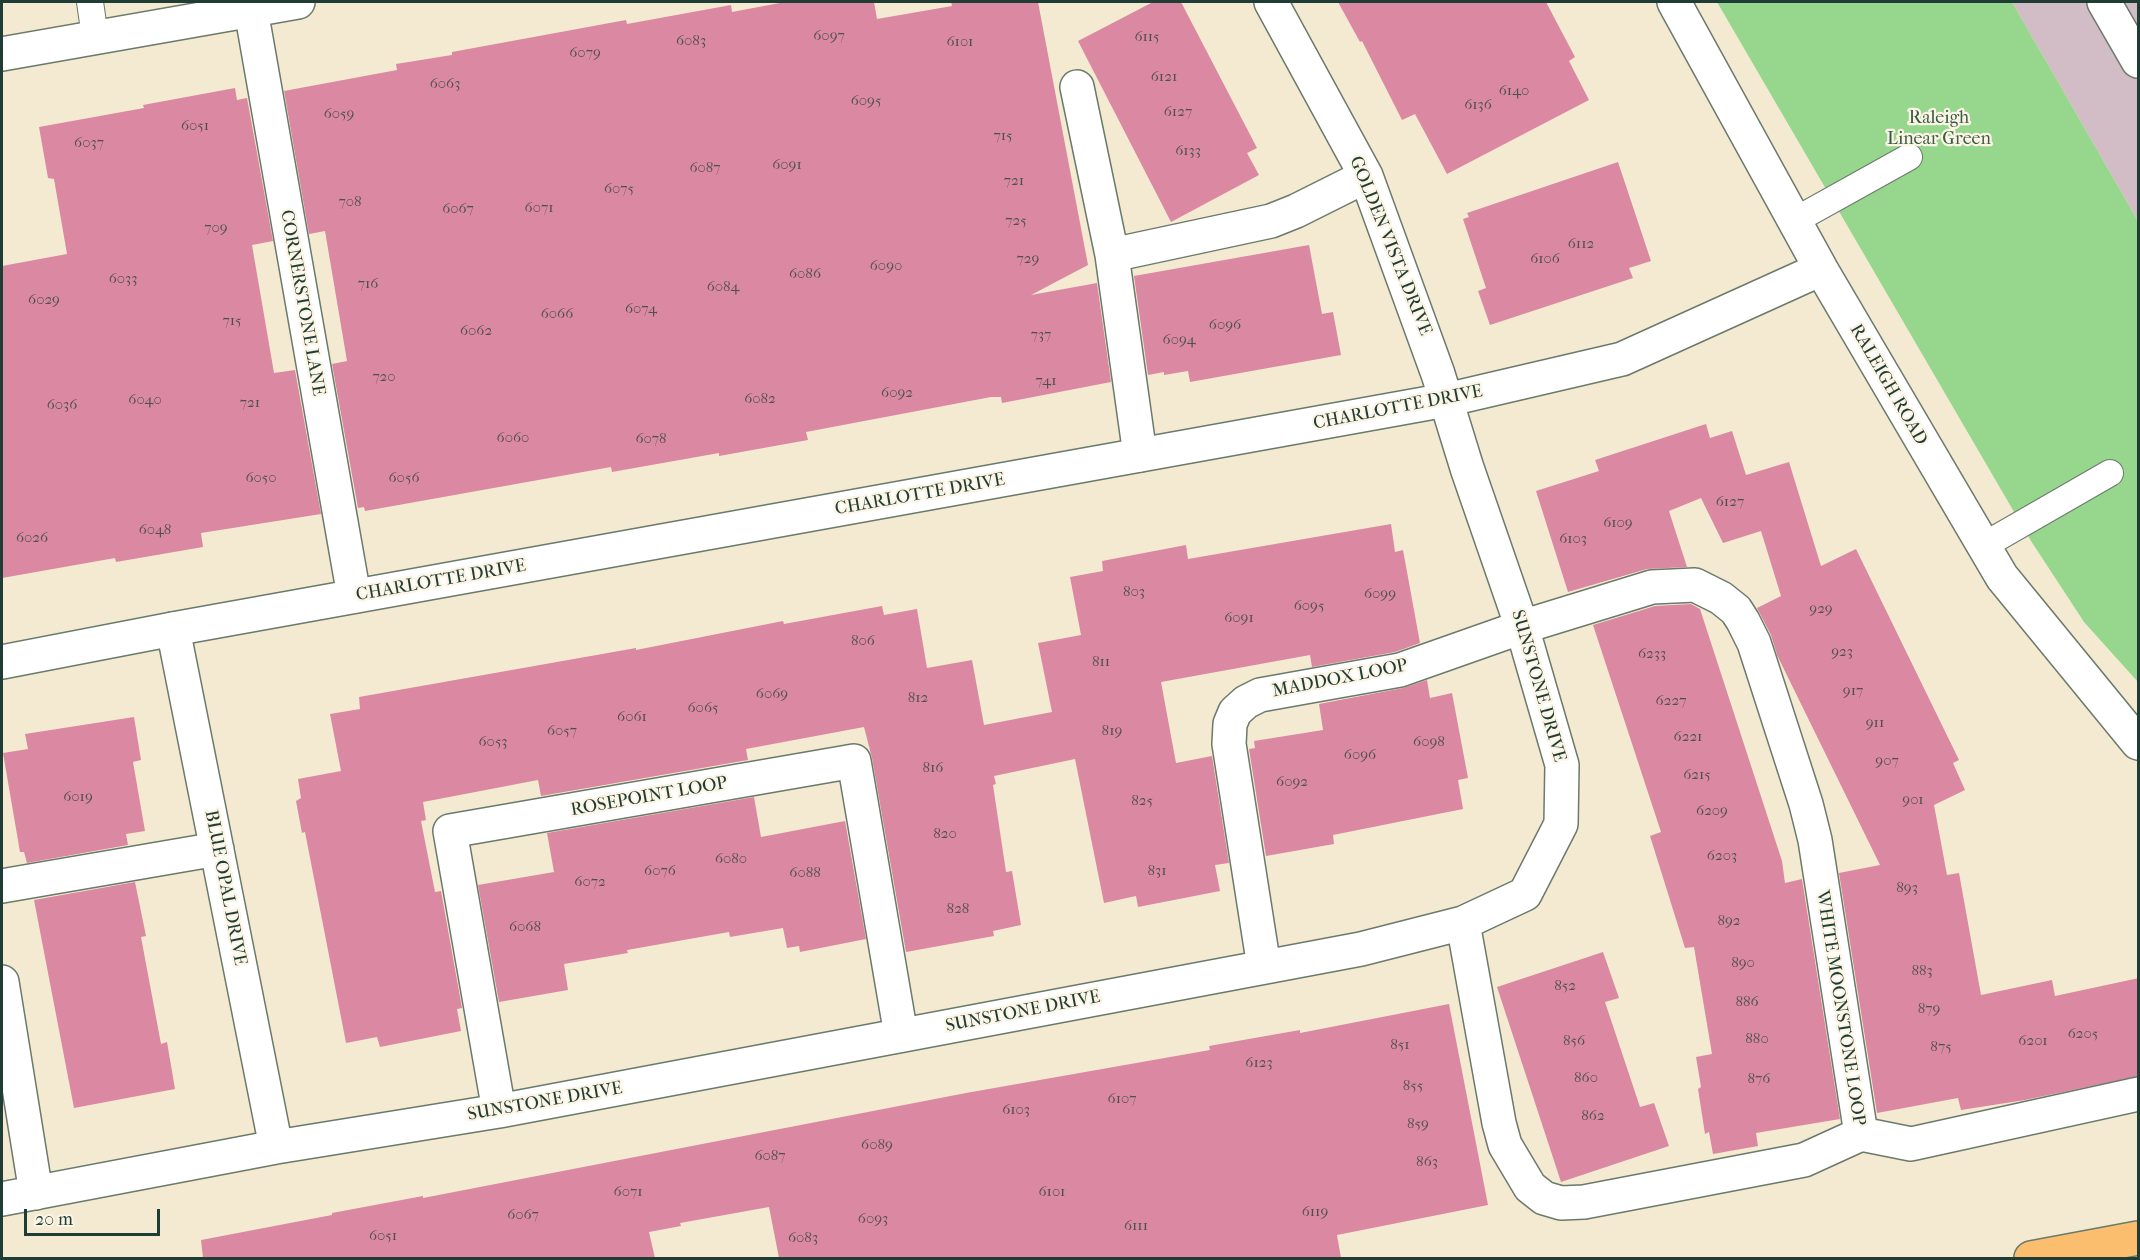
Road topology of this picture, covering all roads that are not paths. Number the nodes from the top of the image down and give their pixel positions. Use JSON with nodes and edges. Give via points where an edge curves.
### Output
{"nodes":[{"id":1,"x":90,"y":2,"type":"edge"},
{"id":2,"x":298,"y":2,"type":"edge"},
{"id":3,"x":1271,"y":2,"type":"edge"},
{"id":4,"x":1674,"y":2,"type":"edge"},
{"id":5,"x":2104,"y":2,"type":"edge"},
{"id":6,"x":251,"y":10,"type":"junction"},
{"id":7,"x":95,"y":37,"type":"junction"},
{"id":8,"x":2,"y":54,"type":"edge"},
{"id":9,"x":2139,"y":61,"type":"edge"},
{"id":10,"x":1077,"y":87,"type":"dead end"},
{"id":11,"x":1909,"y":157,"type":"dead end"},
{"id":12,"x":1366,"y":176,"type":"junction"},
{"id":13,"x":1794,"y":221,"type":"junction"},
{"id":14,"x":1112,"y":255,"type":"junction"},
{"id":15,"x":1821,"y":269,"type":"junction"},
{"id":16,"x":1446,"y":400,"type":"junction"},
{"id":17,"x":1140,"y":455,"type":"junction"},
{"id":18,"x":2110,"y":473,"type":"dead end"},
{"id":19,"x":1983,"y":546,"type":"junction"},
{"id":20,"x":354,"y":596,"type":"junction"},
{"id":21,"x":1522,"y":627,"type":"junction"},
{"id":22,"x":173,"y":629,"type":"junction"},
{"id":23,"x":2,"y":662,"type":"edge"},
{"id":24,"x":2139,"y":743,"type":"edge"},
{"id":25,"x":217,"y":849,"type":"junction"},
{"id":26,"x":2,"y":886,"type":"edge"},
{"id":27,"x":1463,"y":923,"type":"junction"},
{"id":28,"x":1264,"y":967,"type":"junction"},
{"id":29,"x":2,"y":982,"type":"edge"},
{"id":30,"x":901,"y":1035,"type":"junction"},
{"id":31,"x":2139,"y":1094,"type":"edge"},
{"id":32,"x":499,"y":1111,"type":"junction"},
{"id":33,"x":1861,"y":1134,"type":"junction"},
{"id":34,"x":276,"y":1147,"type":"junction"},
{"id":35,"x":36,"y":1193,"type":"junction"},
{"id":36,"x":2,"y":1199,"type":"edge"},
{"id":37,"x":2139,"y":1238,"type":"edge"},
{"id":38,"x":2031,"y":1258,"type":"edge"}],
"edges":[{"from":1,"to":7,"type":"lane"},
{"from":2,"to":6,"type":"street"},
{"from":3,"to":12,"type":"street","name":"GOLDEN VISTA DRIVE"},
{"from":4,"to":13,"type":"street","name":"RALEIGH ROAD"},
{"from":5,"to":9,"type":"street"},
{"from":6,"to":7,"type":"street"},
{"from":6,"to":20,"type":"street","name":"CORNERSTONE LANE"},
{"from":7,"to":8,"type":"street"},
{"from":10,"to":14,"type":"street"},
{"from":11,"to":13,"type":"lane"},
{"from":12,"to":14,"type":"street","via":[[1271,221]]},
{"from":12,"to":16,"type":"street","name":"GOLDEN VISTA DRIVE"},
{"from":13,"to":15,"type":"street","name":"RALEIGH ROAD"},
{"from":14,"to":17,"type":"street"},
{"from":15,"to":16,"type":"street","name":"CHARLOTTE DRIVE","via":[[1622,359]]},
{"from":15,"to":19,"type":"street","name":"RALEIGH ROAD"},
{"from":16,"to":17,"type":"street","name":"CHARLOTTE DRIVE"},
{"from":16,"to":21,"type":"street","name":"SUNSTONE DRIVE"},
{"from":17,"to":20,"type":"street","name":"CHARLOTTE DRIVE"},
{"from":18,"to":19,"type":"lane"},
{"from":19,"to":24,"type":"street","name":"RALEIGH ROAD","via":[[2002,577]]},
{"from":20,"to":22,"type":"street","name":"CHARLOTTE DRIVE"},
{"from":21,"to":27,"type":"street","name":"SUNSTONE DRIVE","via":[[1562,765],[1561,824],[1525,894]]},
{"from":21,"to":28,"type":"street","name":"MADDOX LOOP","via":[[1400,670],[1260,694],[1235,712],[1229,744]]},
{"from":21,"to":33,"type":"street","name":"WHITE MOONSTONE LOOP","via":[[1652,587],[1695,585],[1736,610],[1757,654],[1815,840]]},
{"from":22,"to":23,"type":"street","name":"CHARLOTTE DRIVE"},
{"from":22,"to":25,"type":"street","name":"BLUE OPAL DRIVE"},
{"from":25,"to":26,"type":"street"},
{"from":25,"to":34,"type":"street","name":"BLUE OPAL DRIVE"},
{"from":27,"to":28,"type":"street","name":"SUNSTONE DRIVE","via":[[1361,949]]},
{"from":27,"to":33,"type":"street","name":"WHITE MOONSTONE LOOP","via":[[1505,1145],[1530,1187],[1544,1198],[1561,1203],[1584,1202],[1804,1160]]},
{"from":28,"to":30,"type":"street","name":"SUNSTONE DRIVE"},
{"from":29,"to":35,"type":"street"},
{"from":30,"to":32,"type":"street","name":"SUNSTONE DRIVE"},
{"from":30,"to":32,"type":"street","name":"ROSEPOINT LOOP","via":[[854,762],[450,831]]},
{"from":31,"to":33,"type":"street","via":[[1911,1144]]},
{"from":32,"to":34,"type":"street","name":"SUNSTONE DRIVE"},
{"from":34,"to":35,"type":"street","name":"SUNSTONE DRIVE"},
{"from":35,"to":36,"type":"street","name":"SUNSTONE DRIVE"},
{"from":37,"to":38,"type":"highway"}]}
